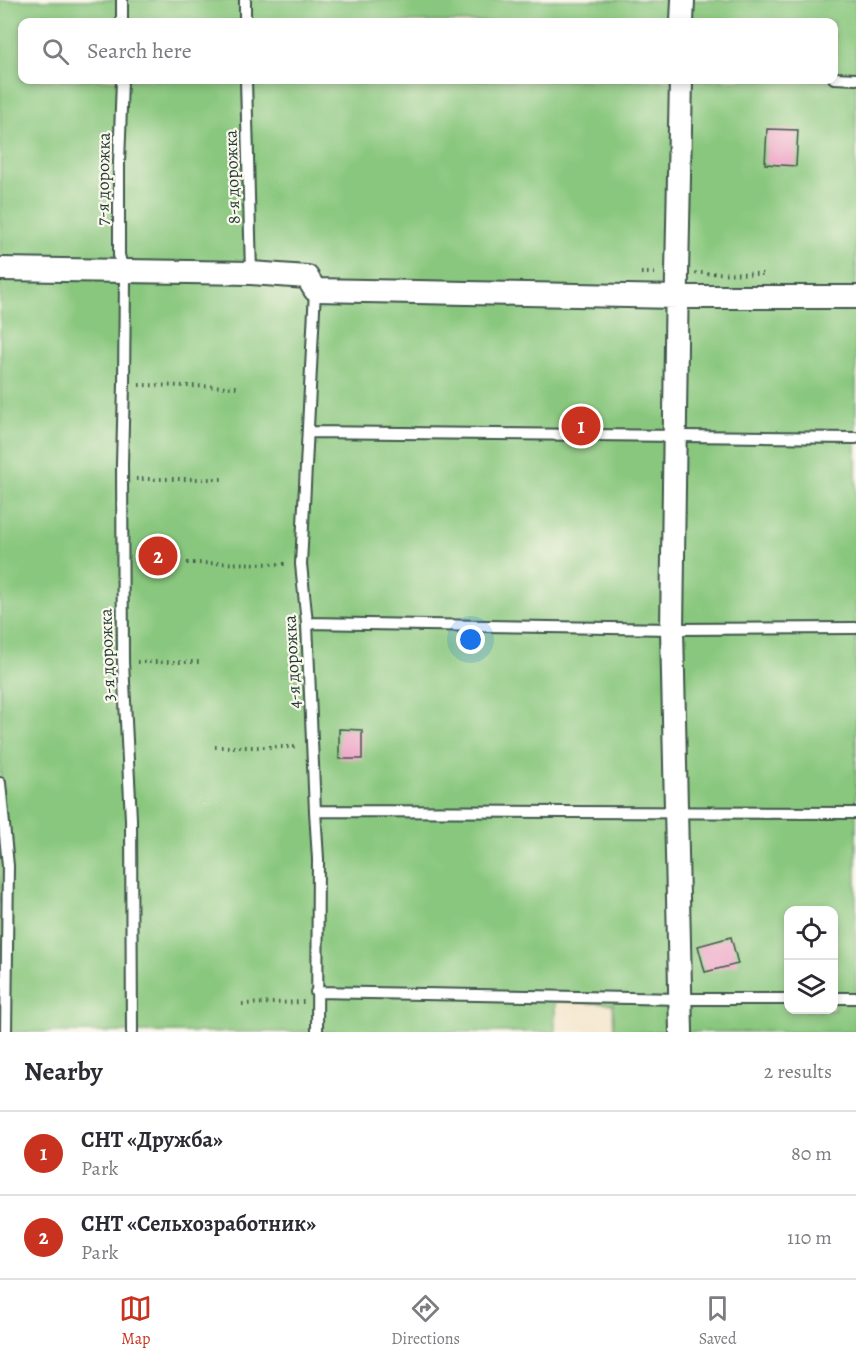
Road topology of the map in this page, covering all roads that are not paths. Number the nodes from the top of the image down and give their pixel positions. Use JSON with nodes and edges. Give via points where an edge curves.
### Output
{"nodes":[{"id":1,"x":122,"y":0,"type":"edge"},
{"id":2,"x":245,"y":0,"type":"edge"},
{"id":3,"x":683,"y":0,"type":"edge"},
{"id":4,"x":122,"y":18,"type":"edge"},
{"id":5,"x":245,"y":18,"type":"edge"},
{"id":6,"x":682,"y":18,"type":"edge"},
{"id":7,"x":838,"y":78,"type":"edge"},
{"id":8,"x":856,"y":79,"type":"edge"},
{"id":9,"x":122,"y":84,"type":"edge"},
{"id":10,"x":246,"y":84,"type":"edge"},
{"id":11,"x":681,"y":84,"type":"edge"},
{"id":12,"x":0,"y":270,"type":"edge"},
{"id":13,"x":251,"y":273,"type":"junction"},
{"id":14,"x":124,"y":274,"type":"junction"},
{"id":15,"x":315,"y":290,"type":"junction"},
{"id":16,"x":677,"y":297,"type":"junction"},
{"id":17,"x":856,"y":297,"type":"edge"},
{"id":18,"x":308,"y":432,"type":"junction"},
{"id":19,"x":675,"y":436,"type":"junction"},
{"id":20,"x":856,"y":438,"type":"edge"},
{"id":21,"x":307,"y":623,"type":"junction"},
{"id":22,"x":856,"y":628,"type":"edge"},
{"id":23,"x":672,"y":629,"type":"junction"},
{"id":24,"x":0,"y":783,"type":"edge"},
{"id":25,"x":315,"y":812,"type":"junction"},
{"id":26,"x":676,"y":812,"type":"junction"},
{"id":27,"x":856,"y":813,"type":"edge"},
{"id":28,"x":316,"y":997,"type":"junction"},
{"id":29,"x":856,"y":998,"type":"edge"},
{"id":30,"x":681,"y":999,"type":"junction"},
{"id":31,"x":784,"y":999,"type":"edge"},
{"id":32,"x":838,"y":999,"type":"edge"},
{"id":33,"x":6,"y":1032,"type":"edge"},
{"id":34,"x":132,"y":1032,"type":"edge"},
{"id":35,"x":317,"y":1032,"type":"edge"},
{"id":36,"x":681,"y":1032,"type":"edge"}],
"edges":[{"from":1,"to":4,"type":"lane"},
{"from":2,"to":5,"type":"lane"},
{"from":3,"to":6,"type":"street"},
{"from":7,"to":8,"type":"lane"},
{"from":9,"to":14,"type":"lane","name":"7-я дорожка","via":[[119,255]]},
{"from":10,"to":13,"type":"lane","name":"8-я дорожка"},
{"from":11,"to":16,"type":"street"},
{"from":12,"to":14,"type":"street"},
{"from":13,"to":14,"type":"street"},
{"from":13,"to":15,"type":"street","via":[[307,277]]},
{"from":14,"to":34,"type":"lane","name":"3-я дорожка","via":[[123,662],[131,819]]},
{"from":15,"to":16,"type":"street"},
{"from":15,"to":18,"type":"lane","name":"4-я дорожка"},
{"from":16,"to":17,"type":"street"},
{"from":16,"to":19,"type":"street"},
{"from":18,"to":19,"type":"lane"},
{"from":18,"to":21,"type":"lane","name":"4-я дорожка","via":[[301,564]]},
{"from":19,"to":20,"type":"lane"},
{"from":19,"to":23,"type":"street"},
{"from":21,"to":23,"type":"lane"},
{"from":21,"to":25,"type":"lane","name":"4-я дорожка"},
{"from":22,"to":23,"type":"lane"},
{"from":23,"to":26,"type":"street"},
{"from":24,"to":33,"type":"lane","via":[[8,867]]},
{"from":25,"to":26,"type":"lane"},
{"from":25,"to":28,"type":"lane","name":"4-я дорожка"},
{"from":26,"to":27,"type":"lane"},
{"from":26,"to":30,"type":"street"},
{"from":28,"to":30,"type":"lane"},
{"from":28,"to":35,"type":"lane","name":"4-я дорожка"},
{"from":29,"to":32,"type":"lane"},
{"from":30,"to":31,"type":"lane"},
{"from":30,"to":36,"type":"street"}]}
